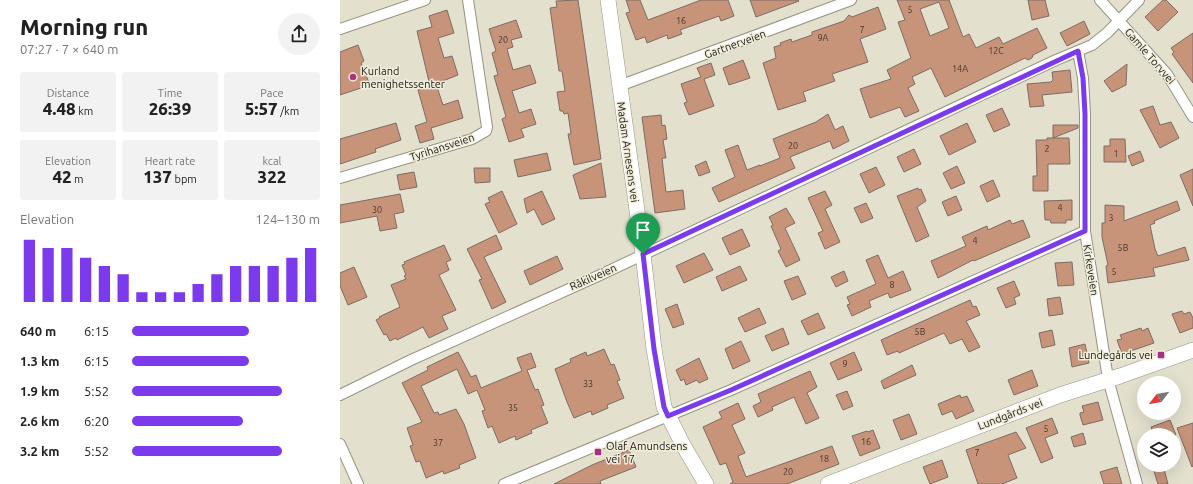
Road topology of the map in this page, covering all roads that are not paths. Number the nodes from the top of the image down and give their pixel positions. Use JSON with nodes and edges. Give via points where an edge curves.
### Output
{"nodes":[{"id":1,"x":425,"y":0,"type":"edge"},
{"id":2,"x":468,"y":0,"type":"edge"},
{"id":3,"x":608,"y":0,"type":"edge"},
{"id":4,"x":851,"y":0,"type":"edge"},
{"id":5,"x":1100,"y":0,"type":"edge"},
{"id":6,"x":1139,"y":0,"type":"edge"},
{"id":7,"x":1119,"y":20,"type":"junction"},
{"id":8,"x":340,"y":29,"type":"edge"},
{"id":9,"x":1078,"y":51,"type":"junction"},
{"id":10,"x":619,"y":86,"type":"junction"},
{"id":11,"x":1193,"y":117,"type":"edge"},
{"id":12,"x":340,"y":178,"type":"edge"},
{"id":13,"x":1085,"y":231,"type":"junction"},
{"id":14,"x":643,"y":254,"type":"junction"},
{"id":15,"x":1193,"y":350,"type":"edge"},
{"id":16,"x":1108,"y":379,"type":"junction"},
{"id":17,"x":340,"y":395,"type":"edge"},
{"id":18,"x":668,"y":416,"type":"junction"},
{"id":19,"x":340,"y":444,"type":"edge"},
{"id":20,"x":358,"y":484,"type":"edge"},
{"id":21,"x":504,"y":484,"type":"edge"},
{"id":22,"x":706,"y":484,"type":"edge"},
{"id":23,"x":828,"y":484,"type":"edge"},
{"id":24,"x":1136,"y":484,"type":"edge"}],
"edges":[{"from":1,"to":8,"type":"street"},
{"from":2,"to":12,"type":"street","name":"Tyrihansveien","via":[[486,130],[472,139]]},
{"from":3,"to":10,"type":"street","name":"Madam Arnesens vei"},
{"from":4,"to":10,"type":"street","name":"Gartnerveien"},
{"from":5,"to":7,"type":"street","name":"Gamle Torvvei"},
{"from":6,"to":7,"type":"street","name":"Råkilveien"},
{"from":7,"to":9,"type":"street","name":"Råkilveien","via":[[1107,34]]},
{"from":7,"to":11,"type":"street","name":"Gamle Torvvei","via":[[1167,74]]},
{"from":9,"to":13,"type":"street","name":"Kirkeveien","via":[[1085,114]]},
{"from":9,"to":14,"type":"street","name":"Råkilveien"},
{"from":10,"to":14,"type":"street","name":"Madam Arnesens vei"},
{"from":13,"to":16,"type":"street","name":"Kirkeveien"},
{"from":13,"to":18,"type":"street"},
{"from":14,"to":17,"type":"street","name":"Råkilveien"},
{"from":14,"to":18,"type":"street","name":"Madam Arnesens vei","via":[[654,349],[664,407]]},
{"from":15,"to":16,"type":"street","name":"Lundgårds vei"},
{"from":16,"to":23,"type":"street","name":"Lundgårds vei","via":[[1060,394]]},
{"from":16,"to":24,"type":"street","name":"Kirkeveien"},
{"from":18,"to":21,"type":"street"},
{"from":18,"to":22,"type":"street","name":"Madam Arnesens vei"},
{"from":19,"to":20,"type":"street"}]}
